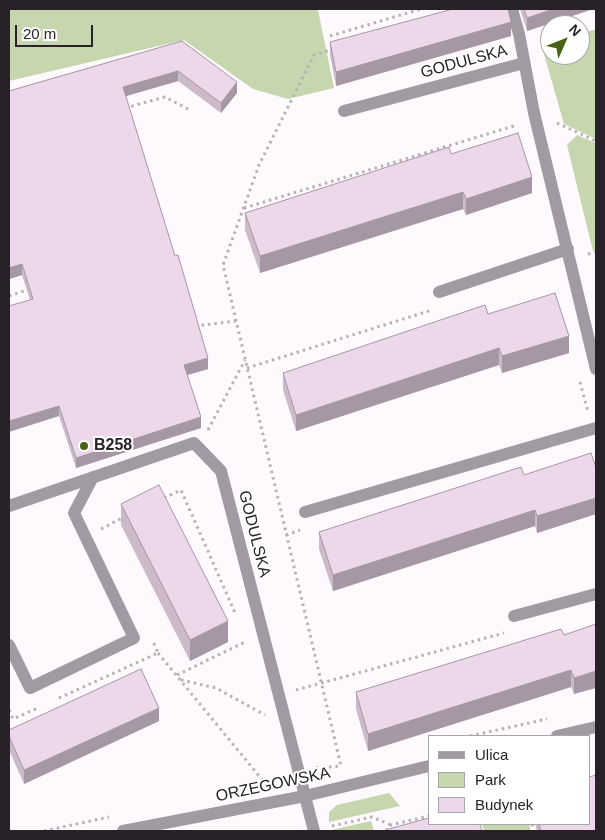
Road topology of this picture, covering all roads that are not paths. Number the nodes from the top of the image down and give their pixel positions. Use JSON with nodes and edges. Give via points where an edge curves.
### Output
{"nodes":[{"id":1,"x":512,"y":9,"type":"edge"},
{"id":2,"x":524,"y":63,"type":"junction"},
{"id":3,"x":344,"y":111,"type":"dead end"},
{"id":4,"x":568,"y":249,"type":"junction"},
{"id":5,"x":439,"y":292,"type":"dead end"},
{"id":6,"x":596,"y":369,"type":"edge"},
{"id":7,"x":596,"y":428,"type":"edge"},
{"id":8,"x":92,"y":477,"type":"junction"},
{"id":9,"x":9,"y":506,"type":"edge"},
{"id":10,"x":305,"y":512,"type":"dead end"},
{"id":11,"x":596,"y":594,"type":"edge"},
{"id":12,"x":514,"y":616,"type":"dead end"},
{"id":13,"x":9,"y":645,"type":"edge"},
{"id":14,"x":596,"y":727,"type":"edge"},
{"id":15,"x":561,"y":735,"type":"edge"},
{"id":16,"x":428,"y":766,"type":"edge"},
{"id":17,"x":305,"y":796,"type":"junction"},
{"id":18,"x":123,"y":831,"type":"edge"},
{"id":19,"x":314,"y":831,"type":"edge"}],
"edges":[{"from":1,"to":2,"type":"street"},
{"from":2,"to":3,"type":"street","name":"GODULSKA"},
{"from":2,"to":4,"type":"street","name":"GODULSKA"},
{"from":4,"to":5,"type":"street"},
{"from":4,"to":6,"type":"street","name":"GODULSKA"},
{"from":7,"to":10,"type":"street"},
{"from":8,"to":9,"type":"street"},
{"from":8,"to":13,"type":"street","via":[[74,514],[134,638],[30,688]]},
{"from":8,"to":17,"type":"street","name":"GODULSKA","via":[[194,443],[221,471]]},
{"from":11,"to":12,"type":"street"},
{"from":14,"to":15,"type":"street"},
{"from":16,"to":17,"type":"street","name":"ORZEGOWSKA"},
{"from":17,"to":18,"type":"street","name":"ORZEGOWSKA"},
{"from":17,"to":19,"type":"street","name":"GODULSKA"}]}
